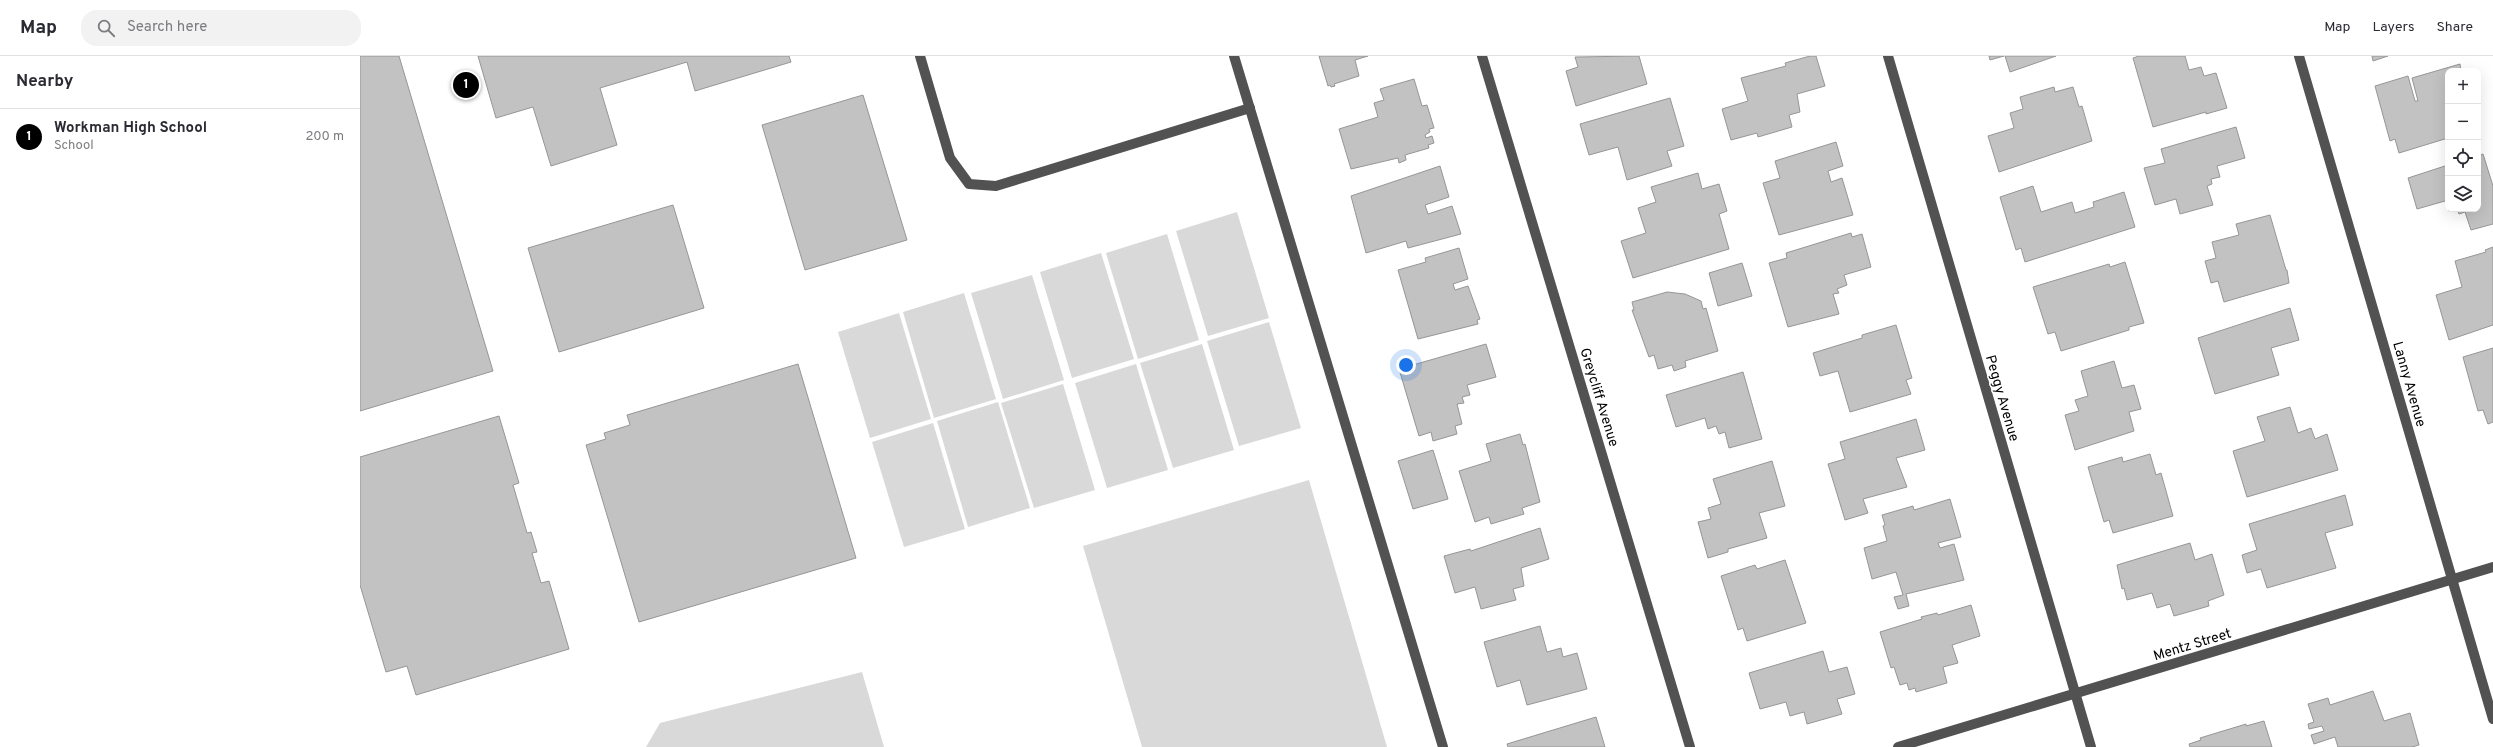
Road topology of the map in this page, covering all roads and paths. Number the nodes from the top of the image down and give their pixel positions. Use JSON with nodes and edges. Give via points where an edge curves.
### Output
{"nodes":[{"id":1,"x":920,"y":56,"type":"edge"},
{"id":2,"x":1234,"y":56,"type":"edge"},
{"id":3,"x":1482,"y":56,"type":"edge"},
{"id":4,"x":1888,"y":56,"type":"edge"},
{"id":5,"x":2299,"y":56,"type":"edge"},
{"id":6,"x":1250,"y":108,"type":"junction"},
{"id":7,"x":2493,"y":567,"type":"edge"},
{"id":8,"x":2452,"y":578,"type":"junction"},
{"id":9,"x":2075,"y":695,"type":"junction"},
{"id":10,"x":2493,"y":719,"type":"edge"},
{"id":11,"x":1443,"y":747,"type":"edge"},
{"id":12,"x":1690,"y":747,"type":"edge"},
{"id":13,"x":1898,"y":747,"type":"edge"},
{"id":14,"x":2091,"y":747,"type":"edge"}],
"edges":[{"from":1,"to":6,"type":"street","via":[[950,158],[968,184],[996,186]]},
{"from":2,"to":6,"type":"street"},
{"from":3,"to":12,"type":"street","name":"Greycliff Avenue"},
{"from":4,"to":9,"type":"street","name":"Peggy Avenue"},
{"from":5,"to":8,"type":"street","name":"Lanny Avenue"},
{"from":6,"to":11,"type":"street"},
{"from":7,"to":8,"type":"street","name":"Mentz Street"},
{"from":8,"to":9,"type":"street","name":"Mentz Street"},
{"from":8,"to":10,"type":"street","name":"Lanny Avenue"},
{"from":9,"to":13,"type":"street","name":"Mentz Street"},
{"from":9,"to":14,"type":"street","name":"Peggy Avenue"}]}
